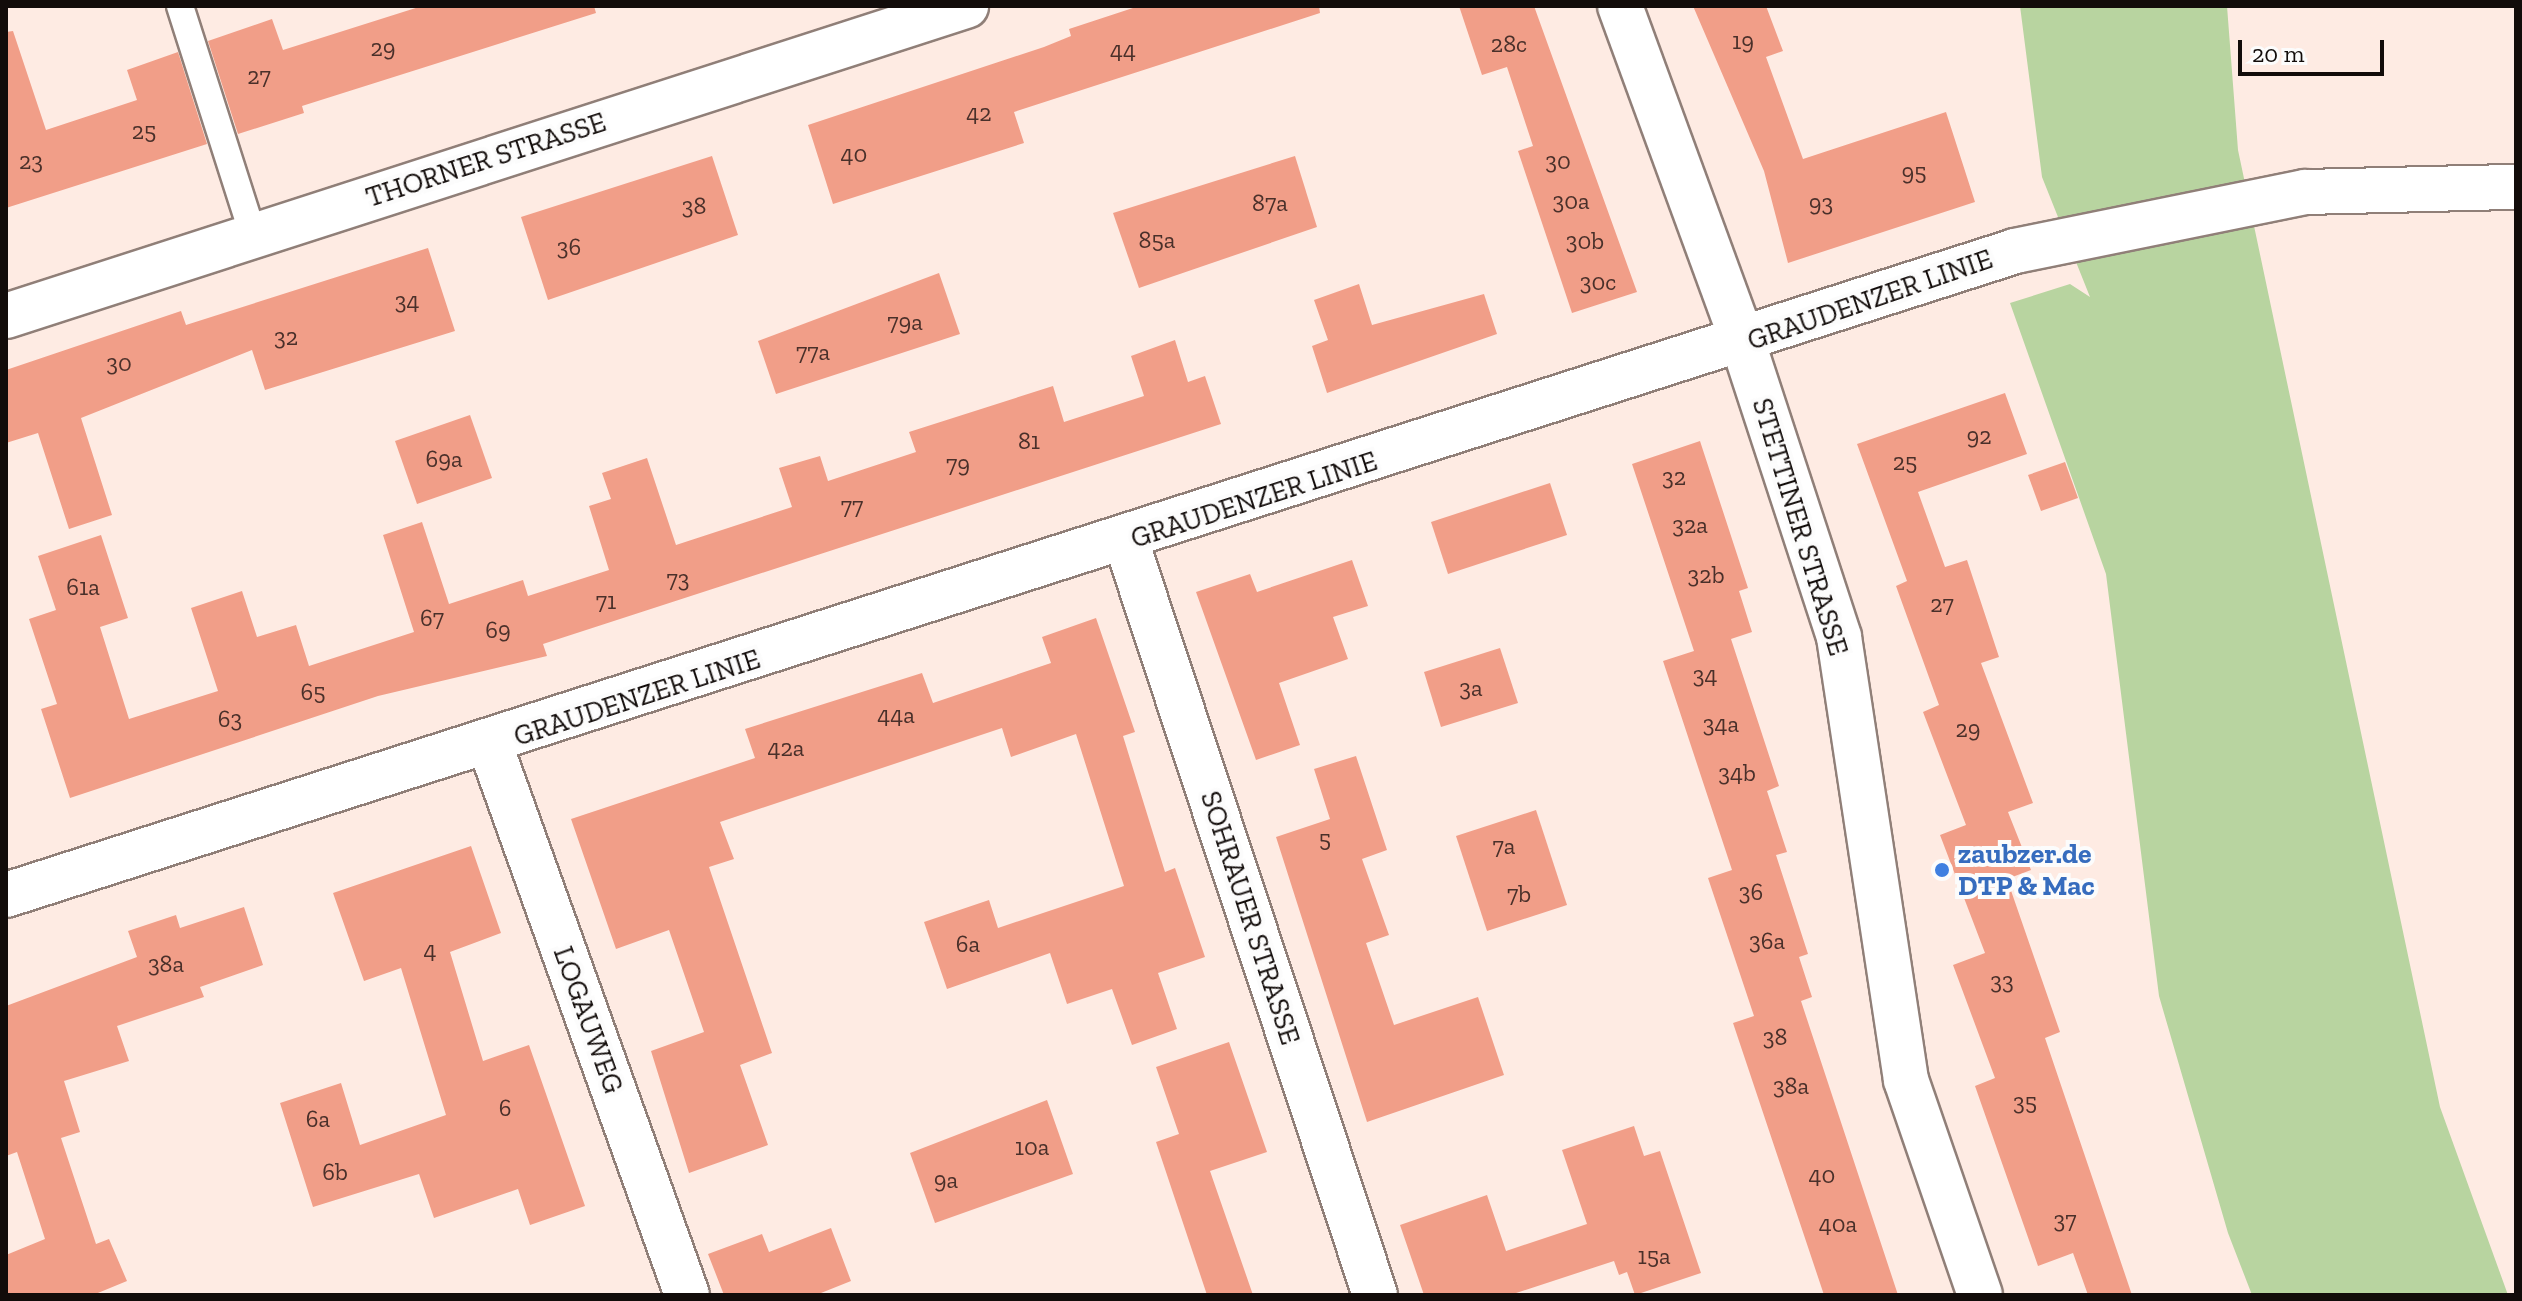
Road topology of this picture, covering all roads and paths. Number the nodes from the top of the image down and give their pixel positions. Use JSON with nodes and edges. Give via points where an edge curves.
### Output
{"nodes":[{"id":1,"x":180,"y":6,"type":"edge"},
{"id":2,"x":966,"y":6,"type":"edge"},
{"id":3,"x":1620,"y":6,"type":"edge"},
{"id":4,"x":2516,"y":187,"type":"edge"},
{"id":5,"x":253,"y":235,"type":"junction"},
{"id":6,"x":6,"y":316,"type":"edge"},
{"id":7,"x":1743,"y":343,"type":"junction"},
{"id":8,"x":1126,"y":541,"type":"junction"},
{"id":9,"x":490,"y":745,"type":"junction"},
{"id":10,"x":6,"y":895,"type":"edge"},
{"id":11,"x":687,"y":1295,"type":"edge"},
{"id":12,"x":1375,"y":1295,"type":"edge"},
{"id":13,"x":1980,"y":1295,"type":"edge"}],
"edges":[{"from":1,"to":5,"type":"lane"},
{"from":2,"to":5,"type":"street","name":"THORNER STRASSE"},
{"from":3,"to":7,"type":"street","name":"STETTINER STRASSE"},
{"from":4,"to":7,"type":"street","name":"GRAUDENZER LINIE","via":[[2305,192],[2167,215],[2015,251]]},
{"from":5,"to":6,"type":"street","name":"THORNER STRASSE"},
{"from":7,"to":8,"type":"street","name":"GRAUDENZER LINIE"},
{"from":7,"to":13,"type":"street","name":"STETTINER STRASSE","via":[[1839,637],[1906,1080]]},
{"from":8,"to":9,"type":"street","name":"GRAUDENZER LINIE"},
{"from":8,"to":12,"type":"street","name":"SOHRAUER STRASSE"},
{"from":9,"to":10,"type":"street","name":"GRAUDENZER LINIE"},
{"from":9,"to":11,"type":"street","name":"LOGAUWEG"}]}
